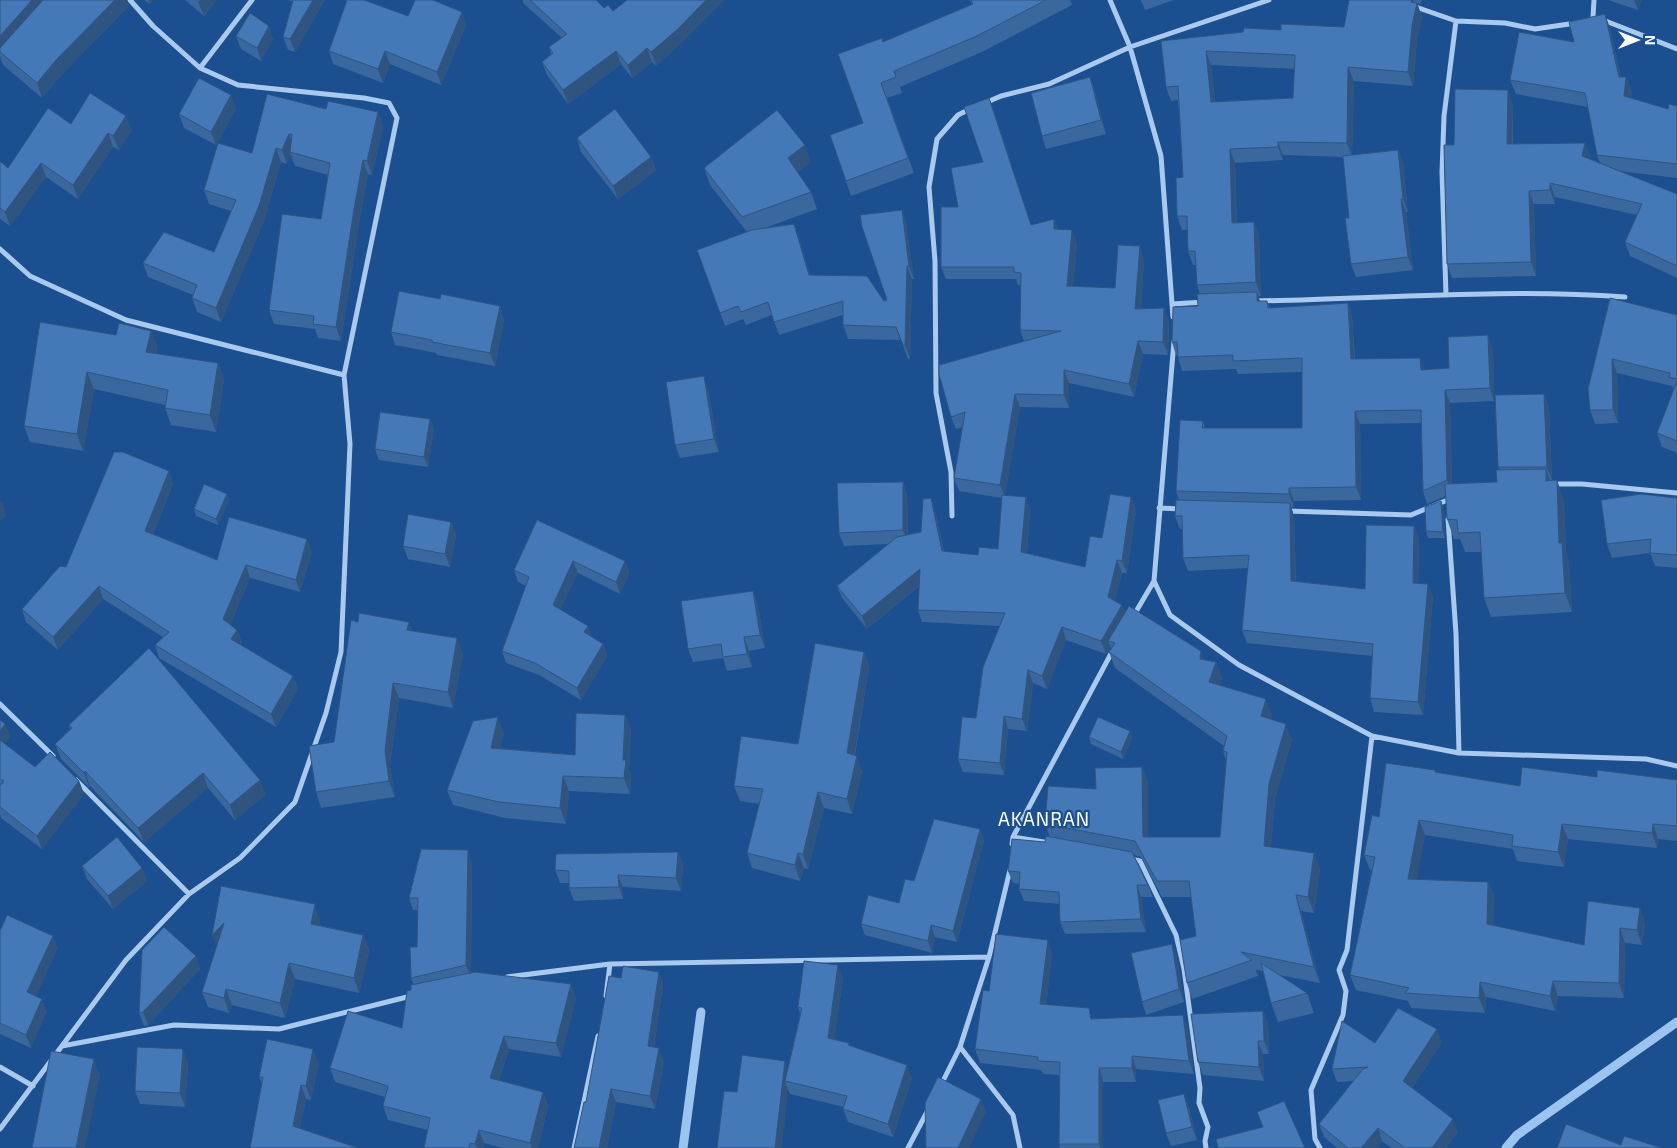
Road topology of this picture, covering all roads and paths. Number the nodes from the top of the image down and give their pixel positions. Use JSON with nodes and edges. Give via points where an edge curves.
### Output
{"nodes":[{"id":1,"x":130,"y":0,"type":"edge"},
{"id":2,"x":252,"y":0,"type":"edge"},
{"id":3,"x":1110,"y":0,"type":"edge"},
{"id":4,"x":1269,"y":0,"type":"edge"},
{"id":5,"x":1594,"y":0,"type":"edge"},
{"id":6,"x":1404,"y":3,"type":"edge"},
{"id":7,"x":1593,"y":16,"type":"junction"},
{"id":8,"x":1456,"y":21,"type":"junction"},
{"id":9,"x":1130,"y":47,"type":"junction"},
{"id":10,"x":1677,"y":48,"type":"edge"},
{"id":11,"x":200,"y":68,"type":"junction"},
{"id":12,"x":0,"y":249,"type":"edge"},
{"id":13,"x":1446,"y":295,"type":"junction"},
{"id":14,"x":1625,"y":298,"type":"dead end"},
{"id":15,"x":1244,"y":301,"type":"edge"},
{"id":16,"x":1216,"y":302,"type":"edge"},
{"id":17,"x":1172,"y":304,"type":"junction"},
{"id":18,"x":1174,"y":320,"type":"edge"},
{"id":19,"x":1174,"y":339,"type":"edge"},
{"id":20,"x":344,"y":375,"type":"junction"},
{"id":21,"x":1543,"y":484,"type":"edge"},
{"id":22,"x":1677,"y":493,"type":"edge"},
{"id":23,"x":1454,"y":497,"type":"edge"},
{"id":24,"x":1447,"y":501,"type":"junction"},
{"id":25,"x":1159,"y":508,"type":"junction"},
{"id":26,"x":1188,"y":509,"type":"edge"},
{"id":27,"x":1275,"y":511,"type":"edge"},
{"id":28,"x":952,"y":516,"type":"dead end"},
{"id":29,"x":1154,"y":581,"type":"junction"},
{"id":30,"x":1129,"y":623,"type":"edge"},
{"id":31,"x":1119,"y":640,"type":"edge"},
{"id":32,"x":0,"y":704,"type":"edge"},
{"id":33,"x":1372,"y":736,"type":"junction"},
{"id":34,"x":1459,"y":752,"type":"junction"},
{"id":35,"x":57,"y":760,"type":"edge"},
{"id":36,"x":1677,"y":766,"type":"edge"},
{"id":37,"x":71,"y":774,"type":"edge"},
{"id":38,"x":1013,"y":837,"type":"junction"},
{"id":39,"x":1049,"y":843,"type":"edge"},
{"id":40,"x":1012,"y":854,"type":"edge"},
{"id":41,"x":1122,"y":856,"type":"edge"},
{"id":42,"x":1011,"y":862,"type":"edge"},
{"id":43,"x":189,"y":894,"type":"junction"},
{"id":44,"x":988,"y":957,"type":"junction"},
{"id":45,"x":610,"y":964,"type":"junction"},
{"id":46,"x":496,"y":979,"type":"edge"},
{"id":47,"x":419,"y":994,"type":"edge"},
{"id":48,"x":605,"y":1003,"type":"edge"},
{"id":49,"x":599,"y":1032,"type":"edge"},
{"id":50,"x":62,"y":1046,"type":"junction"},
{"id":51,"x":960,"y":1047,"type":"junction"},
{"id":52,"x":0,"y":1067,"type":"edge"},
{"id":53,"x":33,"y":1086,"type":"junction"},
{"id":54,"x":938,"y":1091,"type":"edge"},
{"id":55,"x":933,"y":1100,"type":"edge"},
{"id":56,"x":0,"y":1129,"type":"edge"},
{"id":57,"x":574,"y":1148,"type":"edge"},
{"id":58,"x":908,"y":1148,"type":"edge"},
{"id":59,"x":1020,"y":1148,"type":"edge"},
{"id":60,"x":1206,"y":1148,"type":"edge"},
{"id":61,"x":1320,"y":1148,"type":"edge"}],
"edges":[{"from":1,"to":11,"type":"street"},
{"from":2,"to":11,"type":"street"},
{"from":3,"to":9,"type":"street"},
{"from":4,"to":9,"type":"street"},
{"from":5,"to":7,"type":"street"},
{"from":6,"to":8,"type":"street"},
{"from":7,"to":8,"type":"street","via":[[1571,25],[1535,29],[1505,22]]},
{"from":7,"to":10,"type":"street"},
{"from":8,"to":13,"type":"street","via":[[1444,116],[1442,172]]},
{"from":9,"to":17,"type":"street","via":[[1161,156]]},
{"from":9,"to":28,"type":"street","via":[[1049,84],[1001,96],[958,115],[937,139],[929,187],[935,261],[936,393],[951,472]]},
{"from":11,"to":20,"type":"street","via":[[238,86],[388,103],[397,118]]},
{"from":12,"to":20,"type":"street","via":[[30,276],[126,320]]},
{"from":13,"to":14,"type":"street","via":[[1561,293]]},
{"from":13,"to":15,"type":"street"},
{"from":16,"to":17,"type":"street"},
{"from":17,"to":18,"type":"street"},
{"from":19,"to":25,"type":"street"},
{"from":20,"to":43,"type":"street","via":[[350,444],[341,652],[326,713],[295,802],[240,858]]},
{"from":21,"to":22,"type":"street","via":[[1582,484]]},
{"from":23,"to":24,"type":"street"},
{"from":24,"to":27,"type":"street","via":[[1411,515]]},
{"from":24,"to":34,"type":"street","via":[[1456,634]]},
{"from":25,"to":26,"type":"street"},
{"from":25,"to":29,"type":"street"},
{"from":29,"to":30,"type":"street"},
{"from":29,"to":33,"type":"street","via":[[1170,615],[1239,665]]},
{"from":31,"to":38,"type":"street"},
{"from":32,"to":35,"type":"street"},
{"from":33,"to":34,"type":"street"},
{"from":33,"to":61,"type":"street","via":[[1347,950],[1339,970],[1346,991],[1343,1016],[1311,1090],[1315,1139]]},
{"from":34,"to":36,"type":"street","via":[[1646,758]]},
{"from":37,"to":43,"type":"street"},
{"from":38,"to":39,"type":"street"},
{"from":38,"to":40,"type":"street"},
{"from":41,"to":60,"type":"street","via":[[1140,861],[1176,935],[1193,1029],[1200,1088],[1198,1103],[1208,1127]]},
{"from":42,"to":44,"type":"street","via":[[1010,878]]},
{"from":43,"to":50,"type":"street","via":[[126,960]]},
{"from":44,"to":45,"type":"street"},
{"from":44,"to":51,"type":"street"},
{"from":45,"to":46,"type":"street"},
{"from":45,"to":48,"type":"street"},
{"from":47,"to":50,"type":"street","via":[[279,1029],[174,1025]]},
{"from":49,"to":57,"type":"street"},
{"from":50,"to":53,"type":"street"},
{"from":51,"to":54,"type":"street"},
{"from":51,"to":59,"type":"street","via":[[1013,1116]]},
{"from":52,"to":53,"type":"street"},
{"from":53,"to":56,"type":"street"},
{"from":55,"to":58,"type":"street"}]}
